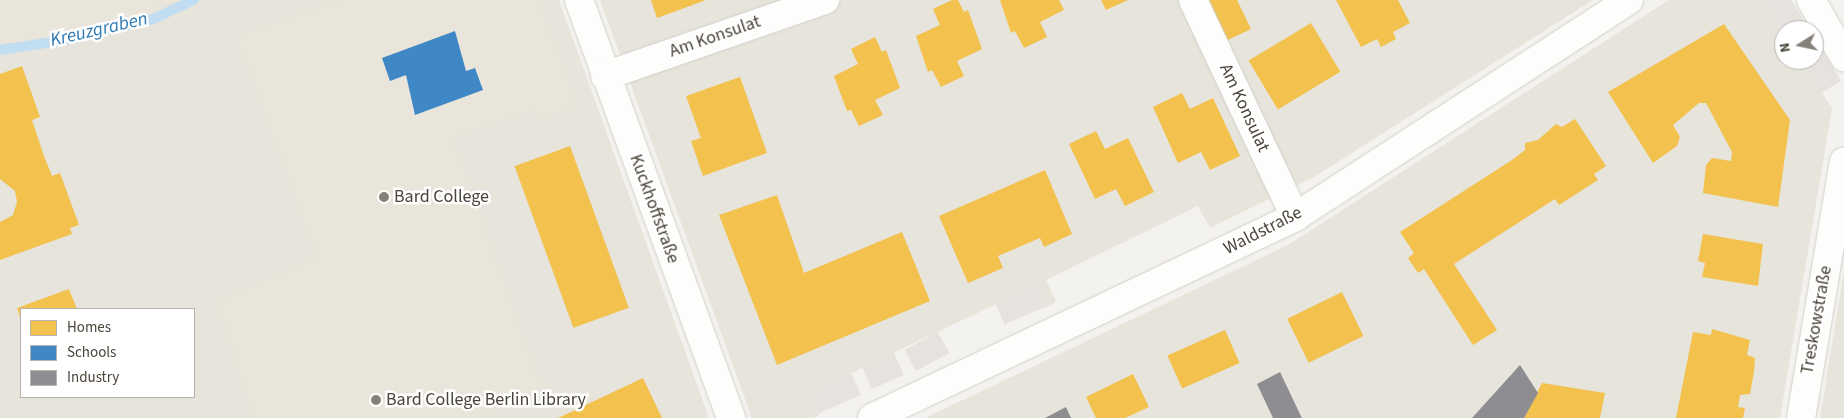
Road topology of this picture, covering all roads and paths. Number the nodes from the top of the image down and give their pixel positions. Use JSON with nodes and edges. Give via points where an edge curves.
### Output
{"nodes":[{"id":1,"x":579,"y":0,"type":"edge"},
{"id":2,"x":825,"y":0,"type":"edge"},
{"id":3,"x":1193,"y":0,"type":"edge"},
{"id":4,"x":1629,"y":0,"type":"edge"},
{"id":5,"x":1811,"y":0,"type":"edge"},
{"id":6,"x":1844,"y":57,"type":"edge"},
{"id":7,"x":605,"y":76,"type":"junction"},
{"id":8,"x":1844,"y":162,"type":"edge"},
{"id":9,"x":1295,"y":217,"type":"junction"},
{"id":10,"x":731,"y":418,"type":"edge"},
{"id":11,"x":872,"y":418,"type":"edge"},
{"id":12,"x":1801,"y":418,"type":"edge"}],
"edges":[{"from":1,"to":7,"type":"street","name":"Kuckhoffstraße"},
{"from":2,"to":7,"type":"street","name":"Am Konsulat"},
{"from":3,"to":9,"type":"street","name":"Am Konsulat"},
{"from":4,"to":9,"type":"street","name":"Waldstraße"},
{"from":5,"to":6,"type":"street"},
{"from":7,"to":10,"type":"street","name":"Kuckhoffstraße"},
{"from":8,"to":12,"type":"street","name":"Treskowstraße"},
{"from":9,"to":11,"type":"street","name":"Waldstraße"}]}
